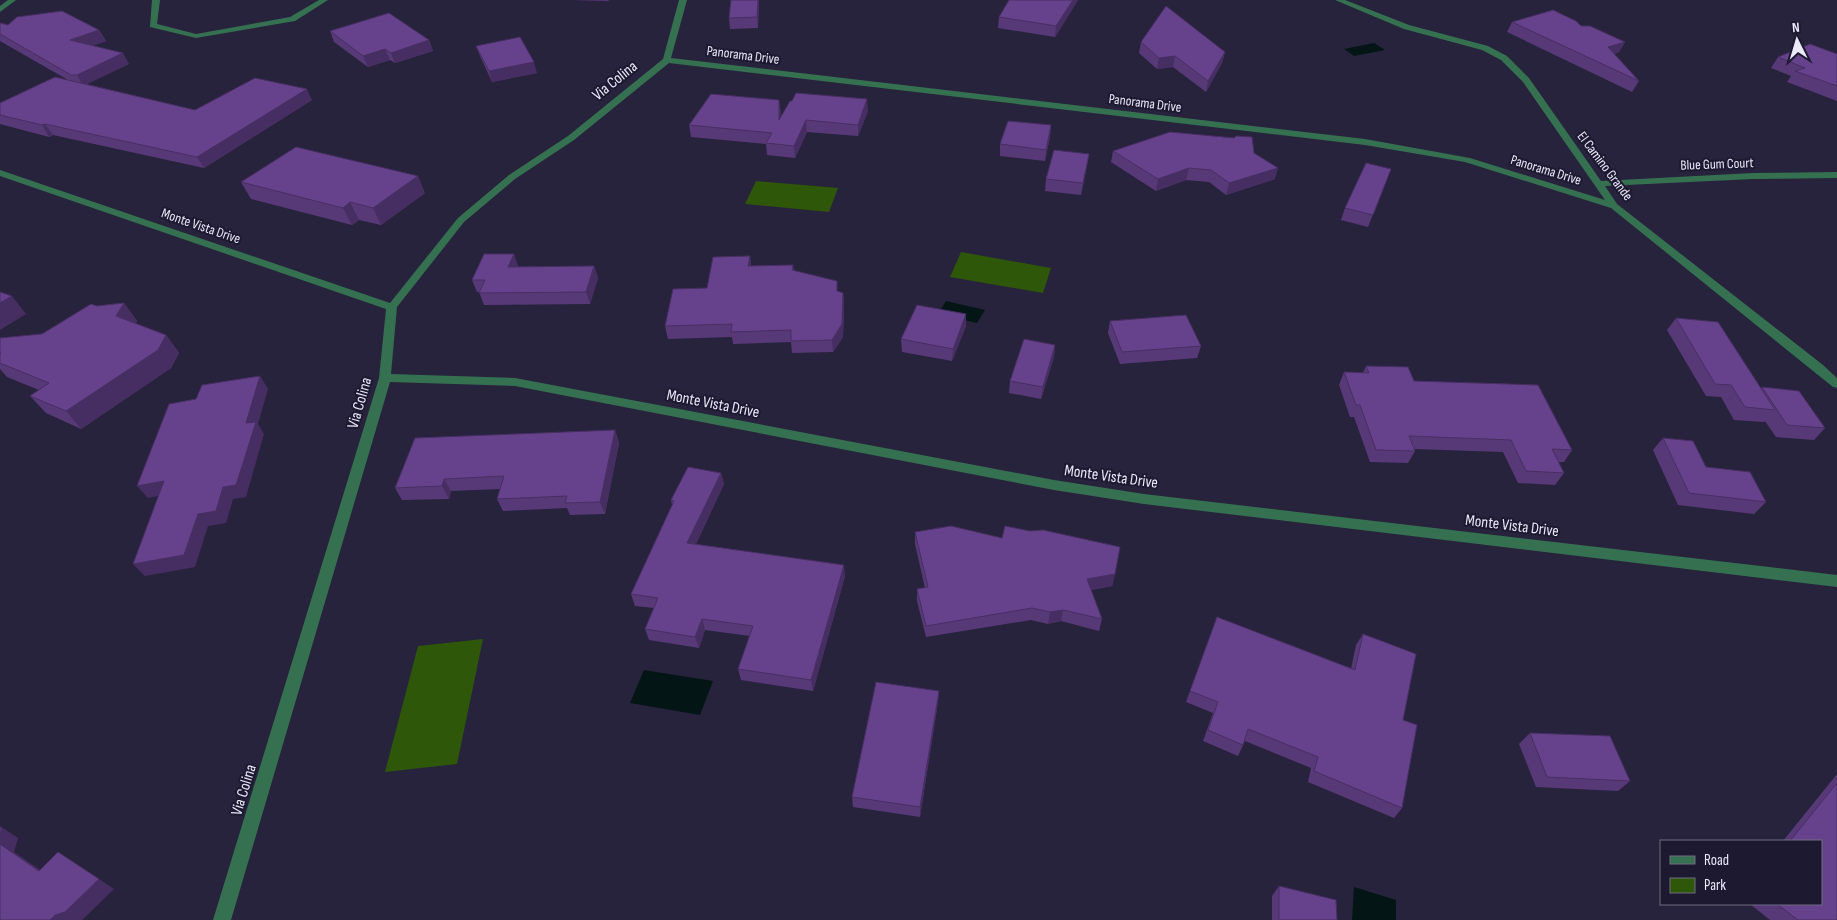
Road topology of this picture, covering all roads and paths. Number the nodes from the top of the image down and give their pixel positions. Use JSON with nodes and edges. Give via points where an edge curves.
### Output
{"nodes":[{"id":1,"x":12,"y":0,"type":"edge"},
{"id":2,"x":156,"y":0,"type":"edge"},
{"id":3,"x":324,"y":0,"type":"edge"},
{"id":4,"x":683,"y":0,"type":"edge"},
{"id":5,"x":1339,"y":0,"type":"edge"},
{"id":6,"x":0,"y":10,"type":"edge"},
{"id":7,"x":667,"y":60,"type":"junction"},
{"id":8,"x":0,"y":173,"type":"edge"},
{"id":9,"x":1837,"y":176,"type":"edge"},
{"id":10,"x":1599,"y":184,"type":"junction"},
{"id":11,"x":1614,"y":206,"type":"junction"},
{"id":12,"x":392,"y":307,"type":"junction"},
{"id":13,"x":385,"y":378,"type":"junction"},
{"id":14,"x":1837,"y":384,"type":"edge"},
{"id":15,"x":1837,"y":581,"type":"edge"},
{"id":16,"x":222,"y":920,"type":"edge"}],
"edges":[{"from":1,"to":6,"type":"street"},
{"from":2,"to":3,"type":"street","via":[[154,25],[196,36],[292,19]]},
{"from":4,"to":7,"type":"street"},
{"from":5,"to":10,"type":"street","name":"El Camino Grande","via":[[1406,28],[1485,48],[1504,58],[1526,80]]},
{"from":7,"to":11,"type":"street","name":"Panorama Drive","via":[[1365,142],[1467,160]]},
{"from":7,"to":12,"type":"street","name":"Via Colina","via":[[570,138],[512,177],[461,220]]},
{"from":8,"to":12,"type":"street","name":"Monte Vista Drive"},
{"from":9,"to":10,"type":"street","name":"Blue Gum Court","via":[[1753,176]]},
{"from":10,"to":11,"type":"street","name":"El Camino Grande"},
{"from":11,"to":14,"type":"street","name":"El Camino Grande"},
{"from":12,"to":13,"type":"street","name":"Via Colina"},
{"from":13,"to":15,"type":"street","name":"Monte Vista Drive","via":[[515,382],[1054,485],[1144,499]]},
{"from":13,"to":16,"type":"street","name":"Via Colina"}]}
